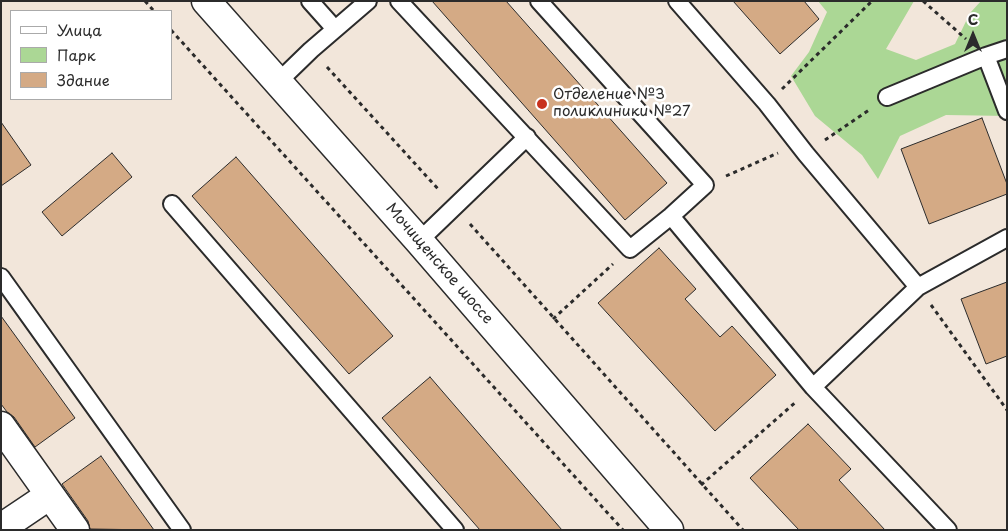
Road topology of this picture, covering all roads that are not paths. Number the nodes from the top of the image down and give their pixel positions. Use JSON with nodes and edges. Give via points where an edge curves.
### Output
{"nodes":[{"id":1,"x":206,"y":1,"type":"edge"},
{"id":2,"x":310,"y":1,"type":"edge"},
{"id":3,"x":368,"y":1,"type":"edge"},
{"id":4,"x":399,"y":1,"type":"edge"},
{"id":5,"x":539,"y":1,"type":"edge"},
{"id":6,"x":678,"y":1,"type":"edge"},
{"id":7,"x":336,"y":29,"type":"junction"},
{"id":8,"x":1007,"y":49,"type":"edge"},
{"id":9,"x":986,"y":56,"type":"junction"},
{"id":10,"x":278,"y":82,"type":"junction"},
{"id":11,"x":887,"y":97,"type":"road end"},
{"id":12,"x":1007,"y":111,"type":"edge"},
{"id":13,"x":527,"y":137,"type":"junction"},
{"id":14,"x":172,"y":204,"type":"dead end"},
{"id":15,"x":671,"y":216,"type":"junction"},
{"id":16,"x":1007,"y":238,"type":"edge"},
{"id":17,"x":419,"y":241,"type":"junction"},
{"id":18,"x":1,"y":277,"type":"edge"},
{"id":19,"x":918,"y":287,"type":"junction"},
{"id":20,"x":813,"y":388,"type":"junction"},
{"id":21,"x":1,"y":426,"type":"edge"},
{"id":22,"x":50,"y":495,"type":"junction"},
{"id":23,"x":1,"y":528,"type":"edge"},
{"id":24,"x":75,"y":530,"type":"edge"},
{"id":25,"x":182,"y":530,"type":"edge"},
{"id":26,"x":455,"y":530,"type":"edge"},
{"id":27,"x":669,"y":530,"type":"edge"},
{"id":28,"x":948,"y":530,"type":"edge"}],
"edges":[{"from":1,"to":10,"type":"main road","name":"Мочищенское шоссе"},
{"from":2,"to":7,"type":"lane"},
{"from":3,"to":7,"type":"lane"},
{"from":4,"to":13,"type":"lane"},
{"from":5,"to":15,"type":"lane","via":[[705,186]]},
{"from":6,"to":19,"type":"lane"},
{"from":7,"to":10,"type":"lane"},
{"from":8,"to":9,"type":"lane"},
{"from":9,"to":11,"type":"lane"},
{"from":9,"to":12,"type":"lane"},
{"from":10,"to":17,"type":"main road","name":"Мочищенское шоссе"},
{"from":13,"to":15,"type":"lane","via":[[630,249]]},
{"from":13,"to":17,"type":"lane"},
{"from":14,"to":26,"type":"lane"},
{"from":15,"to":20,"type":"lane"},
{"from":16,"to":19,"type":"lane"},
{"from":17,"to":27,"type":"main road","name":"Мочищенское шоссе"},
{"from":18,"to":25,"type":"lane"},
{"from":19,"to":20,"type":"lane"},
{"from":20,"to":28,"type":"lane"},
{"from":21,"to":22,"type":"main road"},
{"from":22,"to":23,"type":"main road"},
{"from":22,"to":24,"type":"main road"}]}
